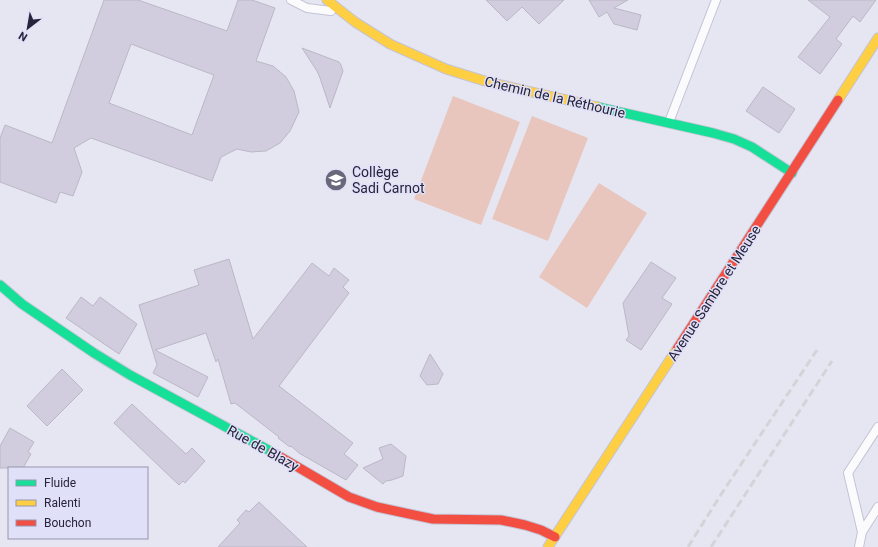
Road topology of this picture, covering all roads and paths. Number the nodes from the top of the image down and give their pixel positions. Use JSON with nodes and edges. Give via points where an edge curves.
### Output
{"nodes":[{"id":1,"x":291,"y":0,"type":"edge"},
{"id":2,"x":327,"y":0,"type":"edge"},
{"id":3,"x":716,"y":0,"type":"edge"},
{"id":4,"x":343,"y":12,"type":"junction"},
{"id":5,"x":878,"y":38,"type":"edge"},
{"id":6,"x":668,"y":123,"type":"junction"},
{"id":7,"x":792,"y":173,"type":"junction"},
{"id":8,"x":0,"y":285,"type":"edge"},
{"id":9,"x":878,"y":427,"type":"edge"},
{"id":10,"x":878,"y":507,"type":"edge"},
{"id":11,"x":862,"y":532,"type":"junction"},
{"id":12,"x":555,"y":537,"type":"junction"},
{"id":13,"x":548,"y":547,"type":"edge"},
{"id":14,"x":859,"y":547,"type":"edge"}],
"edges":[{"from":1,"to":4,"type":"lane","via":[[307,8]]},
{"from":2,"to":4,"type":"street","name":"Chemin de la Réthourie"},
{"from":3,"to":6,"type":"lane"},
{"from":4,"to":6,"type":"street","name":"Chemin de la Réthourie","via":[[390,44],[431,64],[488,82]]},
{"from":5,"to":7,"type":"street","name":"Avenue Sambre et Meuse"},
{"from":6,"to":7,"type":"street","name":"Chemin de la Réthourie","via":[[734,139]]},
{"from":7,"to":12,"type":"street","name":"Avenue Sambre et Meuse"},
{"from":8,"to":12,"type":"street","name":"Rue de Blazy","via":[[22,304],[94,353],[349,497],[377,507],[433,519],[501,520],[541,530]]},
{"from":9,"to":11,"type":"lane","via":[[848,473]]},
{"from":10,"to":11,"type":"lane"},
{"from":11,"to":14,"type":"lane"},
{"from":12,"to":13,"type":"street","name":"Avenue Sambre et Meuse"}]}
